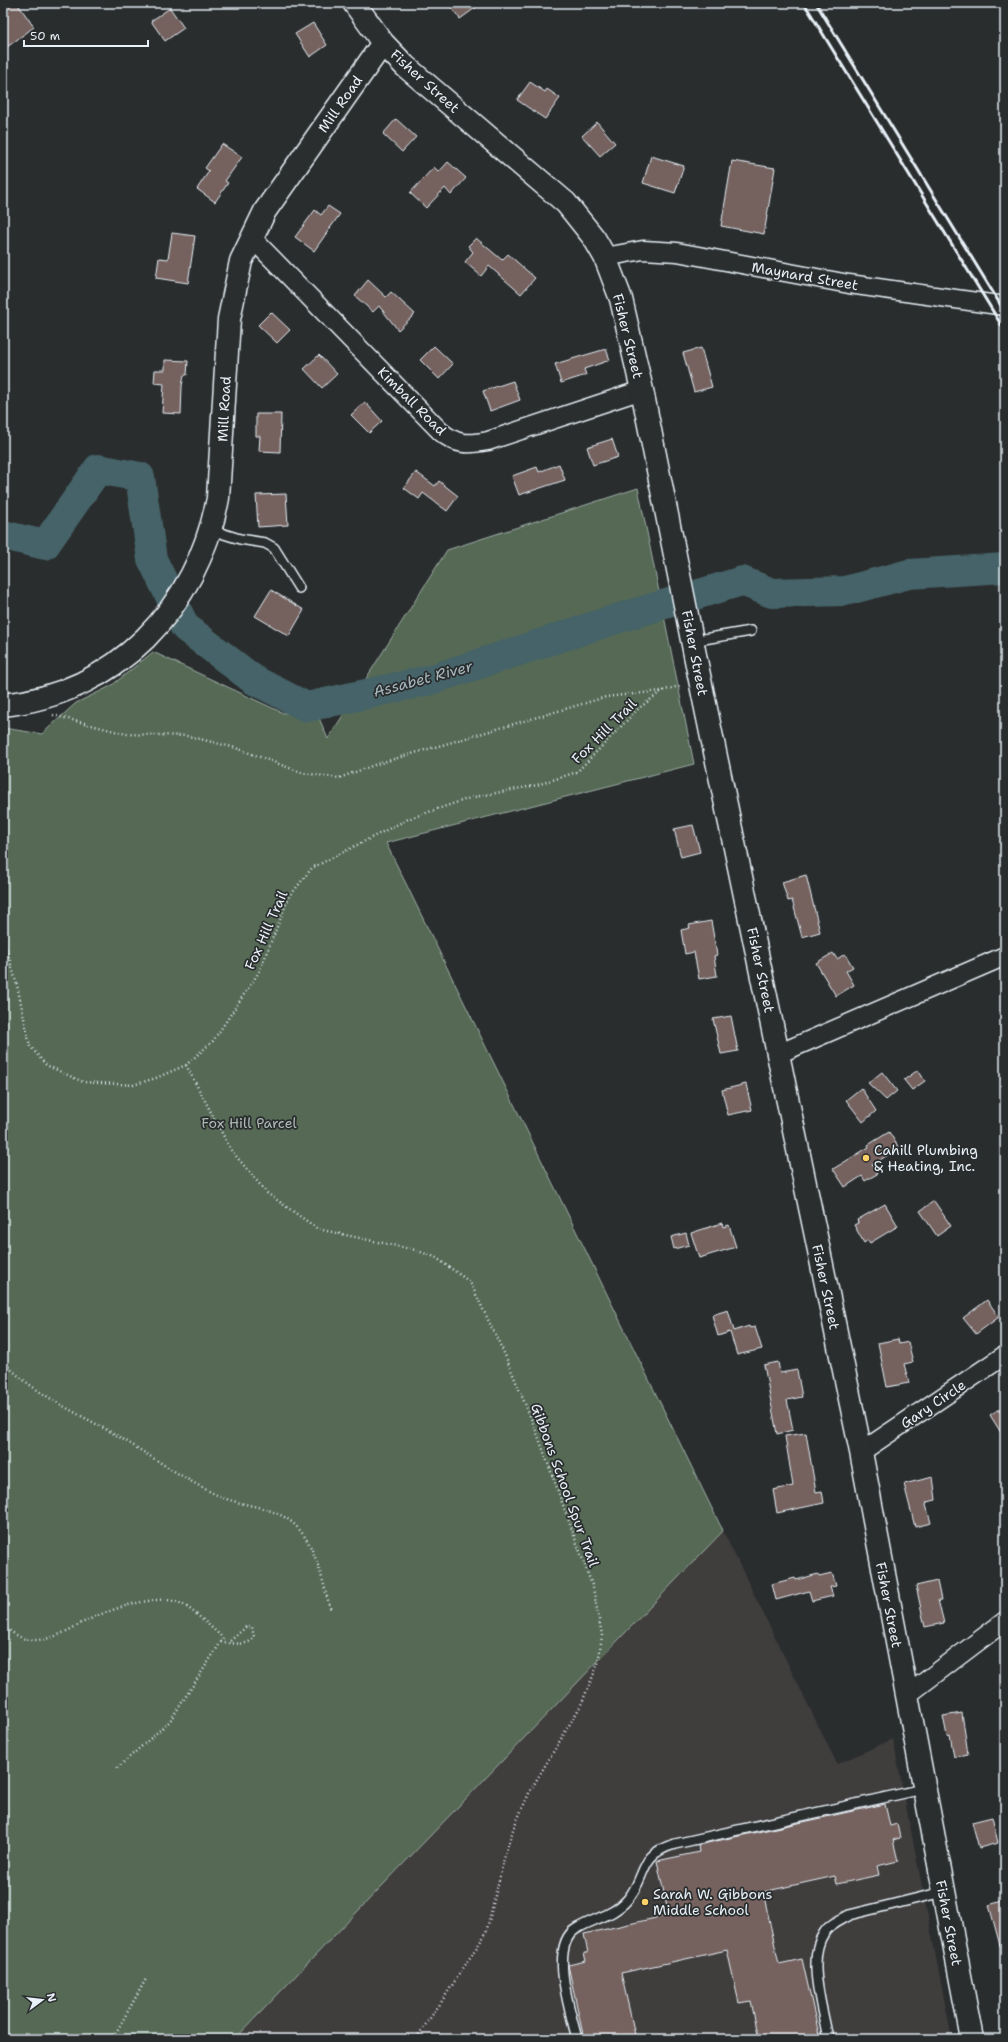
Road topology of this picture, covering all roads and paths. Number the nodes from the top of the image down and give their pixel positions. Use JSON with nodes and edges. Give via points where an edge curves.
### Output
{"nodes":[{"id":1,"x":354,"y":3,"type":"edge"},
{"id":2,"x":383,"y":43,"type":"junction"},
{"id":3,"x":252,"y":237,"type":"junction"},
{"id":4,"x":605,"y":258,"type":"junction"},
{"id":5,"x":1005,"y":306,"type":"edge"},
{"id":6,"x":642,"y":390,"type":"junction"},
{"id":7,"x":208,"y":539,"type":"junction"},
{"id":8,"x":299,"y":588,"type":"dead end"},
{"id":9,"x":751,"y":631,"type":"dead end"},
{"id":10,"x":692,"y":641,"type":"junction"},
{"id":11,"x":700,"y":680,"type":"junction"},
{"id":12,"x":662,"y":691,"type":"junction"},
{"id":13,"x":3,"y":705,"type":"edge"},
{"id":14,"x":48,"y":713,"type":"dead end"},
{"id":15,"x":3,"y":937,"type":"edge"},
{"id":16,"x":1005,"y":956,"type":"edge"},
{"id":17,"x":778,"y":1054,"type":"junction"},
{"id":18,"x":186,"y":1065,"type":"junction"},
{"id":19,"x":1005,"y":1355,"type":"edge"},
{"id":20,"x":3,"y":1361,"type":"edge"},
{"id":21,"x":860,"y":1452,"type":"junction"},
{"id":22,"x":331,"y":1611,"type":"dead end"},
{"id":23,"x":1005,"y":1621,"type":"edge"},
{"id":24,"x":3,"y":1626,"type":"edge"},
{"id":25,"x":221,"y":1642,"type":"junction"},
{"id":26,"x":229,"y":1642,"type":"junction"},
{"id":27,"x":906,"y":1696,"type":"junction"},
{"id":28,"x":115,"y":1770,"type":"dead end"},
{"id":29,"x":923,"y":1789,"type":"junction"},
{"id":30,"x":943,"y":1892,"type":"junction"},
{"id":31,"x":146,"y":1979,"type":"dead end"},
{"id":32,"x":417,"y":2037,"type":"dead end"},
{"id":33,"x":110,"y":2039,"type":"edge"},
{"id":34,"x":577,"y":2039,"type":"edge"},
{"id":35,"x":828,"y":2039,"type":"edge"},
{"id":36,"x":972,"y":2039,"type":"edge"}],
"edges":[{"from":1,"to":2,"type":"main road","name":"Fisher Street"},
{"from":2,"to":3,"type":"main road","name":"Mill Road","via":[[265,211]]},
{"from":2,"to":4,"type":"main road","name":"Fisher Street","via":[[405,66],[566,203],[594,238]]},
{"from":3,"to":6,"type":"street","name":"Kimball Road","via":[[441,432],[458,442],[488,442]]},
{"from":3,"to":7,"type":"main road","name":"Mill Road","via":[[241,261],[229,319],[221,472],[218,498]]},
{"from":4,"to":5,"type":"street","name":"Maynard Street","via":[[643,250],[677,252],[849,284]]},
{"from":4,"to":6,"type":"main road","name":"Fisher Street","via":[[621,299]]},
{"from":6,"to":10,"type":"main road","name":"Fisher Street"},
{"from":7,"to":8,"type":"lane","via":[[240,539],[265,543],[274,548]]},
{"from":7,"to":13,"type":"main road","name":"Mill Road","via":[[195,572],[182,594],[150,634],[131,652],[88,680],[40,698]]},
{"from":9,"to":10,"type":"lane"},
{"from":10,"to":11,"type":"main road","name":"Fisher Street"},
{"from":11,"to":12,"type":"path","name":"Fox Hill Trail"},
{"from":11,"to":17,"type":"main road","name":"Fisher Street"},
{"from":12,"to":14,"type":"path","via":[[606,697],[378,764],[339,778],[303,773],[236,748],[188,736],[126,734]]},
{"from":12,"to":18,"type":"path","name":"Fox Hill Trail","via":[[638,710],[577,772],[538,785],[470,798],[408,818],[312,868],[289,897],[259,972],[213,1041]]},
{"from":15,"to":18,"type":"path","name":"Fox Hill Trail","via":[[17,985],[30,1046],[46,1065],[83,1082],[133,1085]]},
{"from":16,"to":17,"type":"street"},
{"from":17,"to":21,"type":"main road","name":"Fisher Street"},
{"from":18,"to":32,"type":"path","name":"Gibbons School Spur Trail","via":[[231,1150],[267,1192],[318,1229],[415,1250],[435,1257],[470,1282],[505,1355],[593,1588],[602,1635],[598,1664],[580,1707],[530,1792],[514,1827],[486,1933]]},
{"from":19,"to":21,"type":"street","name":"Gary Circle"},
{"from":20,"to":22,"type":"path","via":[[30,1387],[201,1487],[224,1498],[265,1509],[287,1519],[297,1527],[306,1540]]},
{"from":21,"to":27,"type":"main road","name":"Fisher Street"},
{"from":23,"to":27,"type":"street"},
{"from":24,"to":25,"type":"path","via":[[24,1639],[37,1640],[60,1634],[87,1620],[137,1602],[167,1600],[186,1607],[220,1635],[223,1639]]},
{"from":25,"to":26,"type":"path"},
{"from":25,"to":28,"type":"path","via":[[170,1721]]},
{"from":26,"to":26,"type":"path","via":[[246,1643],[252,1640],[252,1627],[247,1626]]},
{"from":27,"to":29,"type":"main road","name":"Fisher Street"},
{"from":29,"to":30,"type":"main road","name":"Fisher Street"},
{"from":29,"to":34,"type":"lane","via":[[675,1844],[657,1851],[644,1865],[634,1891],[623,1905],[615,1912],[575,1930],[563,1947],[562,1969]]},
{"from":30,"to":35,"type":"lane","via":[[849,1915],[825,1931],[817,1945],[816,1972]]},
{"from":30,"to":36,"type":"main road","name":"Fisher Street"},
{"from":31,"to":33,"type":"path"}]}
